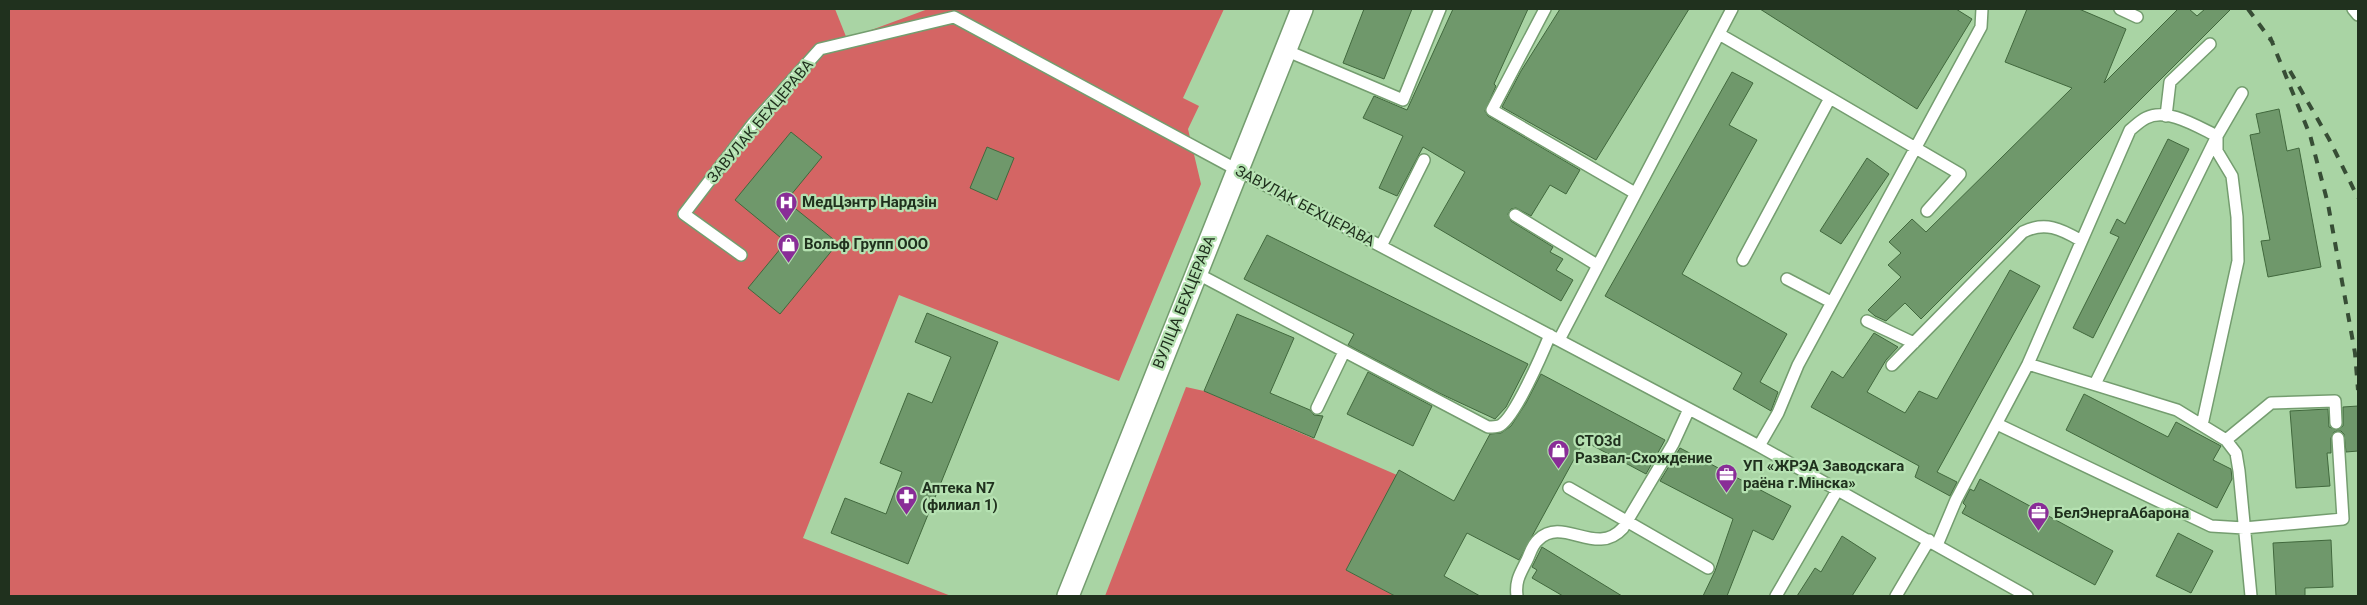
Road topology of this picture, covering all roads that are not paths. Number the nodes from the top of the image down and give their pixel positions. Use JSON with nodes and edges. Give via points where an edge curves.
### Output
{"nodes":[{"id":1,"x":1302,"y":9,"type":"edge"},
{"id":2,"x":1440,"y":9,"type":"edge"},
{"id":3,"x":1545,"y":9,"type":"edge"},
{"id":4,"x":1732,"y":9,"type":"edge"},
{"id":5,"x":1982,"y":9,"type":"edge"},
{"id":6,"x":2120,"y":9,"type":"edge"},
{"id":7,"x":2353,"y":9,"type":"edge"},
{"id":8,"x":2358,"y":15,"type":"edge"},
{"id":9,"x":2137,"y":17,"type":"dead end"},
{"id":10,"x":1719,"y":34,"type":"junction"},
{"id":11,"x":2210,"y":44,"type":"dead end"},
{"id":12,"x":1286,"y":50,"type":"junction"},
{"id":13,"x":2242,"y":93,"type":"dead end"},
{"id":14,"x":1830,"y":98,"type":"junction"},
{"id":15,"x":2166,"y":116,"type":"junction"},
{"id":16,"x":2217,"y":136,"type":"junction"},
{"id":17,"x":1915,"y":148,"type":"junction"},
{"id":18,"x":1424,"y":160,"type":"dead end"},
{"id":19,"x":1236,"y":170,"type":"junction"},
{"id":20,"x":1635,"y":193,"type":"junction"},
{"id":21,"x":1927,"y":211,"type":"dead end"},
{"id":22,"x":1515,"y":215,"type":"dead end"},
{"id":23,"x":2080,"y":240,"type":"junction"},
{"id":24,"x":1381,"y":246,"type":"junction"},
{"id":25,"x":741,"y":255,"type":"dead end"},
{"id":26,"x":1743,"y":260,"type":"dead end"},
{"id":27,"x":1597,"y":265,"type":"junction"},
{"id":28,"x":1196,"y":274,"type":"junction"},
{"id":29,"x":1787,"y":279,"type":"dead end"},
{"id":30,"x":1831,"y":302,"type":"junction"},
{"id":31,"x":1867,"y":321,"type":"dead end"},
{"id":32,"x":1554,"y":338,"type":"junction"},
{"id":33,"x":1914,"y":343,"type":"junction"},
{"id":34,"x":1344,"y":352,"type":"junction"},
{"id":35,"x":2028,"y":364,"type":"junction"},
{"id":36,"x":1892,"y":365,"type":"dead end"},
{"id":37,"x":2095,"y":384,"type":"junction"},
{"id":38,"x":1318,"y":408,"type":"dead end"},
{"id":39,"x":1689,"y":409,"type":"junction"},
{"id":40,"x":2336,"y":423,"type":"dead end"},
{"id":41,"x":1996,"y":424,"type":"junction"},
{"id":42,"x":2202,"y":425,"type":"junction"},
{"id":43,"x":2338,"y":438,"type":"dead end"},
{"id":44,"x":2226,"y":440,"type":"junction"},
{"id":45,"x":1759,"y":446,"type":"junction"},
{"id":46,"x":1569,"y":488,"type":"dead end"},
{"id":47,"x":1838,"y":490,"type":"junction"},
{"id":48,"x":1626,"y":522,"type":"junction"},
{"id":49,"x":2244,"y":528,"type":"junction"},
{"id":50,"x":1933,"y":542,"type":"junction"},
{"id":51,"x":1708,"y":568,"type":"dead end"},
{"id":52,"x":1068,"y":596,"type":"edge"},
{"id":53,"x":1517,"y":596,"type":"edge"},
{"id":54,"x":1776,"y":596,"type":"edge"},
{"id":55,"x":1896,"y":596,"type":"edge"},
{"id":56,"x":2027,"y":596,"type":"edge"},
{"id":57,"x":2251,"y":596,"type":"edge"}],
"edges":[{"from":1,"to":12,"type":"street","name":"ВУЛІЦА БЕХЦЕРАВА"},
{"from":2,"to":12,"type":"lane","via":[[1403,100]]},
{"from":3,"to":20,"type":"lane","via":[[1492,110]]},
{"from":4,"to":10,"type":"lane"},
{"from":5,"to":17,"type":"lane","via":[[1981,27]]},
{"from":6,"to":9,"type":"lane"},
{"from":7,"to":8,"type":"lane"},
{"from":10,"to":14,"type":"lane"},
{"from":10,"to":20,"type":"lane"},
{"from":11,"to":15,"type":"lane","via":[[2170,82]]},
{"from":12,"to":19,"type":"street","name":"ВУЛІЦА БЕХЦЕРАВА"},
{"from":13,"to":16,"type":"lane"},
{"from":14,"to":17,"type":"lane"},
{"from":14,"to":26,"type":"lane"},
{"from":15,"to":16,"type":"lane","via":[[2186,121]]},
{"from":15,"to":23,"type":"lane","via":[[2148,117],[2130,130]]},
{"from":16,"to":37,"type":"lane"},
{"from":16,"to":42,"type":"lane","via":[[2218,151],[2232,176],[2238,261]]},
{"from":17,"to":21,"type":"lane","via":[[1960,174]]},
{"from":17,"to":30,"type":"lane"},
{"from":18,"to":24,"type":"lane"},
{"from":19,"to":24,"type":"lane","name":"ЗАВУЛАК БЕХЦЕРАВА"},
{"from":19,"to":25,"type":"lane","name":"ЗАВУЛАК БЕХЦЕРАВА","via":[[954,17],[820,49],[752,125],[684,214]]},
{"from":19,"to":28,"type":"street","name":"ВУЛІЦА БЕХЦЕРАВА"},
{"from":20,"to":27,"type":"lane"},
{"from":22,"to":27,"type":"lane"},
{"from":23,"to":33,"type":"lane","via":[[2047,226],[2034,226],[2023,232]]},
{"from":23,"to":35,"type":"lane"},
{"from":24,"to":32,"type":"lane","name":"ЗАВУЛАК БЕХЦЕРАВА"},
{"from":27,"to":32,"type":"lane"},
{"from":28,"to":34,"type":"lane"},
{"from":28,"to":52,"type":"street","name":"ВУЛІЦА БЕХЦЕРАВА"},
{"from":29,"to":30,"type":"lane"},
{"from":30,"to":45,"type":"lane"},
{"from":31,"to":33,"type":"lane"},
{"from":32,"to":34,"type":"lane","via":[[1509,417],[1500,426],[1488,427]]},
{"from":32,"to":39,"type":"lane","name":"ЗАВУЛАК БЕХЦЕРАВА"},
{"from":33,"to":36,"type":"lane"},
{"from":34,"to":38,"type":"lane"},
{"from":35,"to":37,"type":"lane"},
{"from":35,"to":41,"type":"lane"},
{"from":37,"to":42,"type":"lane","via":[[2177,410]]},
{"from":39,"to":45,"type":"lane","name":"ЗАВУЛАК БЕХЦЕРАВА"},
{"from":39,"to":48,"type":"lane","via":[[1673,444]]},
{"from":40,"to":44,"type":"lane","via":[[2335,401],[2271,403]]},
{"from":41,"to":49,"type":"lane","via":[[2210,526]]},
{"from":41,"to":50,"type":"lane"},
{"from":42,"to":44,"type":"lane"},
{"from":43,"to":49,"type":"lane","via":[[2343,519]]},
{"from":44,"to":49,"type":"lane","via":[[2236,453]]},
{"from":45,"to":47,"type":"lane","name":"ЗАВУЛАК БЕХЦЕРАВА"},
{"from":46,"to":48,"type":"lane"},
{"from":47,"to":50,"type":"lane","name":"ЗАВУЛАК БЕХЦЕРАВА"},
{"from":47,"to":54,"type":"lane"},
{"from":48,"to":51,"type":"lane"},
{"from":48,"to":53,"type":"lane","via":[[1614,537],[1604,540],[1556,531],[1543,535],[1536,542],[1516,583]]},
{"from":49,"to":57,"type":"lane"},
{"from":50,"to":55,"type":"lane"},
{"from":50,"to":56,"type":"lane","name":"ЗАВУЛАК БЕХЦЕРАВА"}]}
